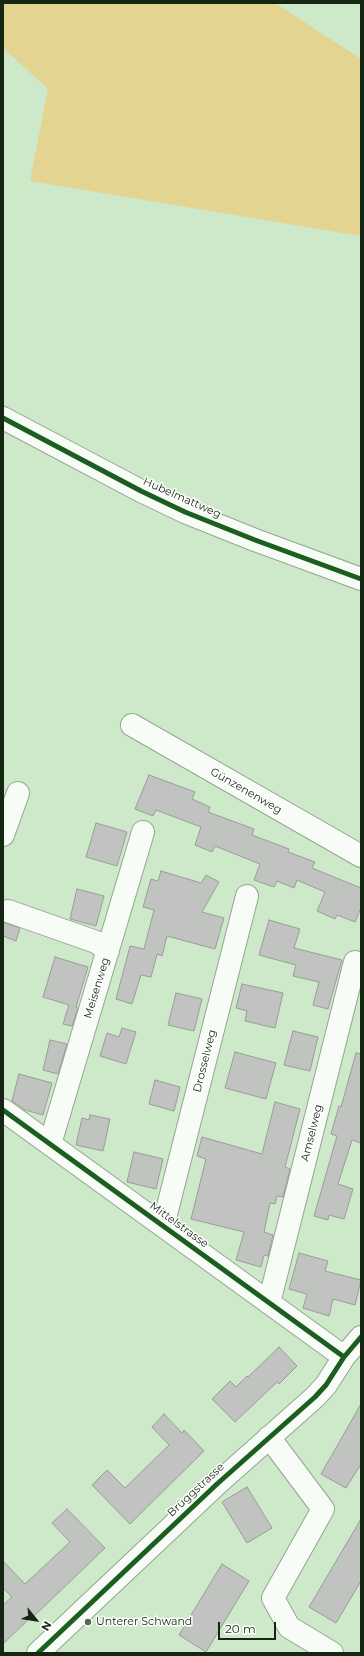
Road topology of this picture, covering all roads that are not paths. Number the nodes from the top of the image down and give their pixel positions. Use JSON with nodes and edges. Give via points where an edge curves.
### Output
{"nodes":[{"id":1,"x":3,"y":418,"type":"edge"},
{"id":2,"x":361,"y":580,"type":"edge"},
{"id":3,"x":132,"y":724,"type":"dead end"},
{"id":4,"x":18,"y":793,"type":"dead end"},
{"id":5,"x":142,"y":832,"type":"dead end"},
{"id":6,"x":3,"y":835,"type":"edge"},
{"id":7,"x":361,"y":856,"type":"edge"},
{"id":8,"x":247,"y":896,"type":"dead end"},
{"id":9,"x":8,"y":911,"type":"dead end"},
{"id":10,"x":108,"y":951,"type":"junction"},
{"id":11,"x":355,"y":962,"type":"dead end"},
{"id":12,"x":3,"y":1110,"type":"edge"},
{"id":13,"x":50,"y":1144,"type":"junction"},
{"id":14,"x":163,"y":1226,"type":"junction"},
{"id":15,"x":269,"y":1303,"type":"junction"},
{"id":16,"x":361,"y":1337,"type":"edge"},
{"id":17,"x":344,"y":1357,"type":"junction"},
{"id":18,"x":269,"y":1437,"type":"junction"},
{"id":19,"x":38,"y":1653,"type":"edge"},
{"id":20,"x":332,"y":1653,"type":"edge"}],
"edges":[{"from":1,"to":2,"type":"street","name":"Hubelmattweg","via":[[186,512]]},
{"from":3,"to":7,"type":"street","name":"Günzenenweg"},
{"from":4,"to":6,"type":"street"},
{"from":5,"to":10,"type":"street","name":"Meisenweg"},
{"from":8,"to":14,"type":"street","name":"Drosselweg"},
{"from":9,"to":10,"type":"street","via":[[96,942]]},
{"from":10,"to":13,"type":"street","name":"Meisenweg"},
{"from":11,"to":15,"type":"street","name":"Amselweg"},
{"from":12,"to":13,"type":"street","name":"Mittelstrasse"},
{"from":13,"to":14,"type":"street","name":"Mittelstrasse"},
{"from":14,"to":15,"type":"street","name":"Mittelstrasse"},
{"from":15,"to":17,"type":"street","name":"Mittelstrasse"},
{"from":16,"to":17,"type":"street","name":"Brüggstrasse"},
{"from":17,"to":18,"type":"street","name":"Brüggstrasse","via":[[315,1397]]},
{"from":18,"to":19,"type":"street","name":"Brüggstrasse"},
{"from":18,"to":20,"type":"street","via":[[323,1509],[273,1598],[289,1627]]}]}
